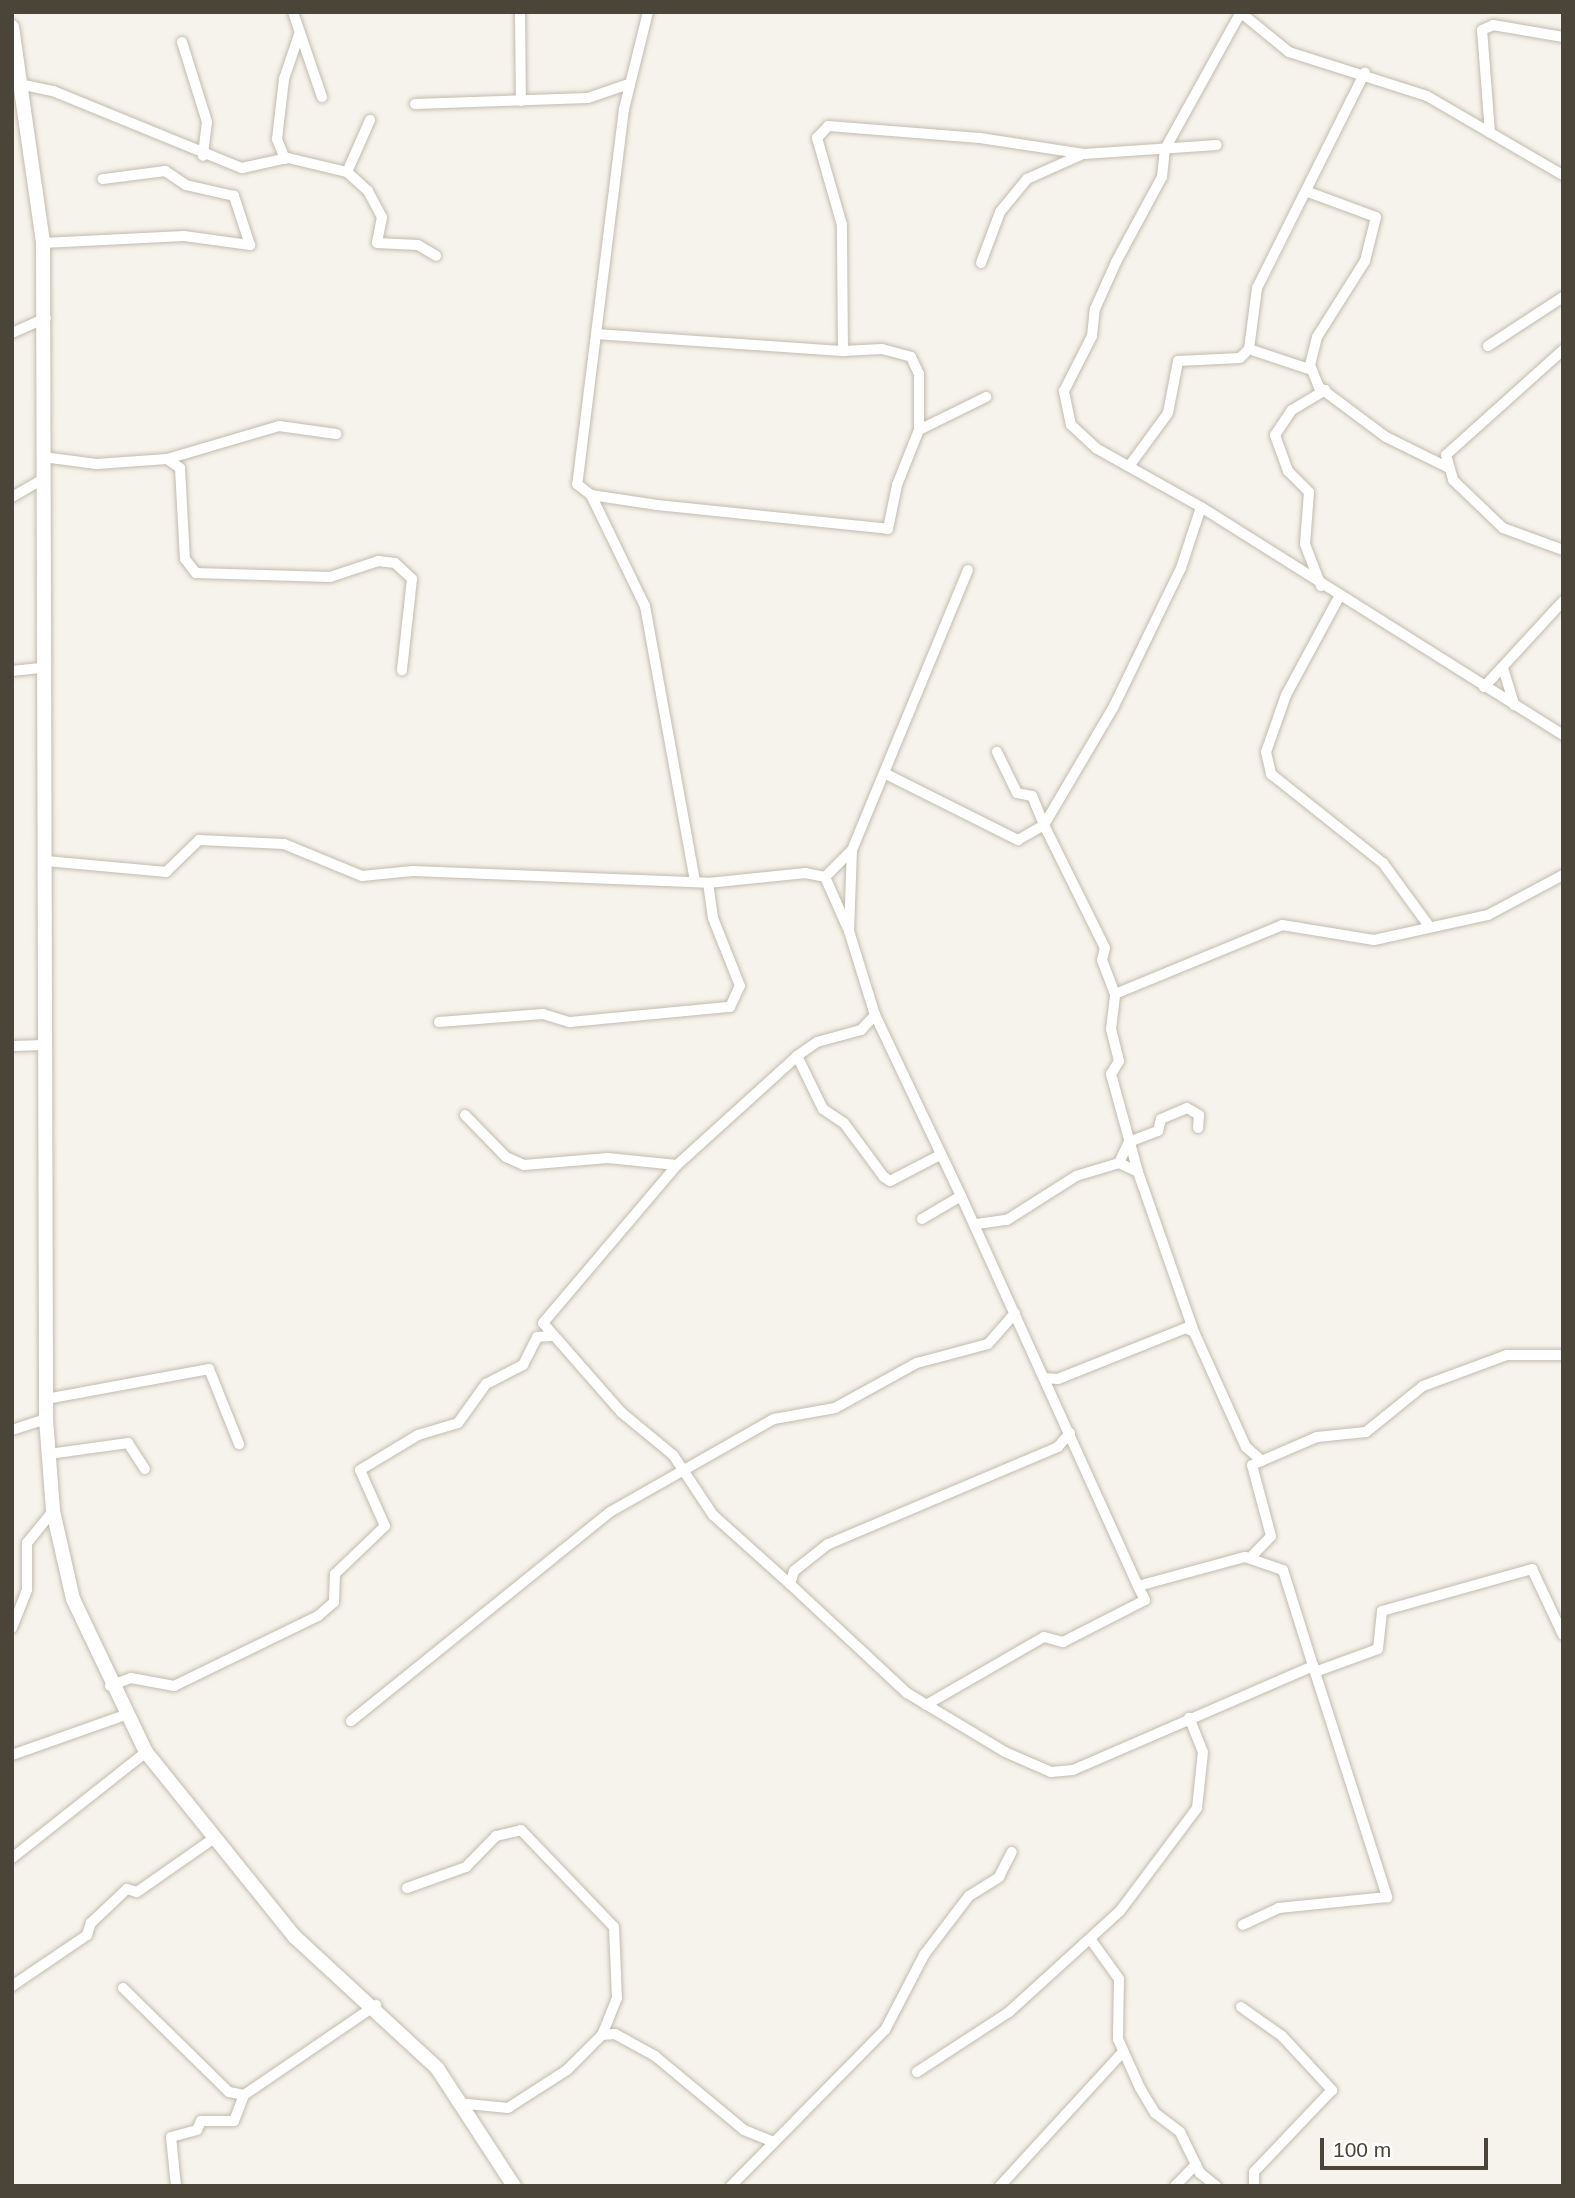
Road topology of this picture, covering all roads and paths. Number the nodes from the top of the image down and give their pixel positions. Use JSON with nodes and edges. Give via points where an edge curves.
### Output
{"nodes":[{"id":1,"x":293,"y":12,"type":"edge"},
{"id":2,"x":520,"y":12,"type":"edge"},
{"id":3,"x":648,"y":12,"type":"edge"},
{"id":4,"x":1241,"y":12,"type":"edge"},
{"id":5,"x":12,"y":27,"type":"edge"},
{"id":6,"x":299,"y":35,"type":"junction"},
{"id":7,"x":1563,"y":37,"type":"edge"},
{"id":8,"x":182,"y":42,"type":"dead end"},
{"id":9,"x":1365,"y":72,"type":"junction"},
{"id":10,"x":19,"y":80,"type":"edge"},
{"id":11,"x":629,"y":84,"type":"junction"},
{"id":12,"x":322,"y":97,"type":"dead end"},
{"id":13,"x":521,"y":101,"type":"junction"},
{"id":14,"x":415,"y":104,"type":"dead end"},
{"id":15,"x":370,"y":120,"type":"dead end"},
{"id":16,"x":1490,"y":133,"type":"junction"},
{"id":17,"x":1217,"y":145,"type":"dead end"},
{"id":18,"x":1165,"y":149,"type":"junction"},
{"id":19,"x":1084,"y":154,"type":"junction"},
{"id":20,"x":203,"y":156,"type":"junction"},
{"id":21,"x":285,"y":159,"type":"junction"},
{"id":22,"x":347,"y":172,"type":"junction"},
{"id":23,"x":1563,"y":175,"type":"edge"},
{"id":24,"x":103,"y":179,"type":"dead end"},
{"id":25,"x":1308,"y":192,"type":"junction"},
{"id":26,"x":43,"y":243,"type":"junction"},
{"id":27,"x":436,"y":256,"type":"dead end"},
{"id":28,"x":981,"y":264,"type":"dead end"},
{"id":29,"x":1563,"y":297,"type":"edge"},
{"id":30,"x":46,"y":318,"type":"junction"},
{"id":31,"x":12,"y":333,"type":"edge"},
{"id":32,"x":597,"y":334,"type":"junction"},
{"id":33,"x":1488,"y":346,"type":"dead end"},
{"id":34,"x":1249,"y":349,"type":"junction"},
{"id":35,"x":1563,"y":350,"type":"edge"},
{"id":36,"x":843,"y":351,"type":"junction"},
{"id":37,"x":1312,"y":370,"type":"junction"},
{"id":38,"x":1325,"y":390,"type":"junction"},
{"id":39,"x":986,"y":397,"type":"dead end"},
{"id":40,"x":919,"y":430,"type":"junction"},
{"id":41,"x":336,"y":434,"type":"dead end"},
{"id":42,"x":43,"y":457,"type":"junction"},
{"id":43,"x":167,"y":458,"type":"junction"},
{"id":44,"x":1130,"y":465,"type":"junction"},
{"id":45,"x":1449,"y":468,"type":"junction"},
{"id":46,"x":43,"y":479,"type":"junction"},
{"id":47,"x":591,"y":495,"type":"junction"},
{"id":48,"x":12,"y":497,"type":"edge"},
{"id":49,"x":1201,"y":507,"type":"junction"},
{"id":50,"x":1563,"y":550,"type":"edge"},
{"id":51,"x":968,"y":570,"type":"dead end"},
{"id":52,"x":1321,"y":586,"type":"junction"},
{"id":53,"x":1339,"y":597,"type":"junction"},
{"id":54,"x":1562,"y":604,"type":"edge"},
{"id":55,"x":43,"y":667,"type":"junction"},
{"id":56,"x":1503,"y":668,"type":"junction"},
{"id":57,"x":402,"y":670,"type":"dead end"},
{"id":58,"x":12,"y":671,"type":"edge"},
{"id":59,"x":1484,"y":687,"type":"junction"},
{"id":60,"x":1514,"y":705,"type":"junction"},
{"id":61,"x":1563,"y":735,"type":"edge"},
{"id":62,"x":997,"y":752,"type":"dead end"},
{"id":63,"x":886,"y":774,"type":"junction"},
{"id":64,"x":1044,"y":825,"type":"junction"},
{"id":65,"x":852,"y":850,"type":"junction"},
{"id":66,"x":46,"y":861,"type":"junction"},
{"id":67,"x":1563,"y":875,"type":"edge"},
{"id":68,"x":825,"y":877,"type":"junction"},
{"id":69,"x":695,"y":882,"type":"junction"},
{"id":70,"x":708,"y":883,"type":"junction"},
{"id":71,"x":1429,"y":926,"type":"junction"},
{"id":72,"x":849,"y":931,"type":"junction"},
{"id":73,"x":1115,"y":994,"type":"junction"},
{"id":74,"x":875,"y":1015,"type":"junction"},
{"id":75,"x":439,"y":1022,"type":"dead end"},
{"id":76,"x":45,"y":1045,"type":"junction"},
{"id":77,"x":12,"y":1046,"type":"edge"},
{"id":78,"x":797,"y":1056,"type":"junction"},
{"id":79,"x":465,"y":1115,"type":"dead end"},
{"id":80,"x":1198,"y":1128,"type":"dead end"},
{"id":81,"x":1129,"y":1142,"type":"junction"},
{"id":82,"x":937,"y":1156,"type":"junction"},
{"id":83,"x":1119,"y":1163,"type":"junction"},
{"id":84,"x":677,"y":1165,"type":"junction"},
{"id":85,"x":1138,"y":1172,"type":"junction"},
{"id":86,"x":961,"y":1196,"type":"junction"},
{"id":87,"x":922,"y":1219,"type":"dead end"},
{"id":88,"x":977,"y":1224,"type":"junction"},
{"id":89,"x":1015,"y":1313,"type":"junction"},
{"id":90,"x":1194,"y":1332,"type":"junction"},
{"id":91,"x":551,"y":1336,"type":"junction"},
{"id":92,"x":1563,"y":1354,"type":"edge"},
{"id":93,"x":1044,"y":1378,"type":"junction"},
{"id":94,"x":46,"y":1399,"type":"junction"},
{"id":95,"x":46,"y":1419,"type":"junction"},
{"id":96,"x":12,"y":1430,"type":"edge"},
{"id":97,"x":1070,"y":1433,"type":"junction"},
{"id":98,"x":239,"y":1444,"type":"dead end"},
{"id":99,"x":49,"y":1454,"type":"junction"},
{"id":100,"x":1262,"y":1461,"type":"junction"},
{"id":101,"x":145,"y":1469,"type":"dead end"},
{"id":102,"x":684,"y":1472,"type":"junction"},
{"id":103,"x":53,"y":1511,"type":"junction"},
{"id":104,"x":1250,"y":1558,"type":"junction"},
{"id":105,"x":790,"y":1584,"type":"junction"},
{"id":106,"x":1138,"y":1586,"type":"junction"},
{"id":107,"x":12,"y":1628,"type":"edge"},
{"id":108,"x":1563,"y":1635,"type":"edge"},
{"id":109,"x":1314,"y":1669,"type":"junction"},
{"id":110,"x":110,"y":1686,"type":"junction"},
{"id":111,"x":926,"y":1704,"type":"junction"},
{"id":112,"x":124,"y":1715,"type":"junction"},
{"id":113,"x":1189,"y":1718,"type":"junction"},
{"id":114,"x":351,"y":1721,"type":"dead end"},
{"id":115,"x":146,"y":1752,"type":"junction"},
{"id":116,"x":12,"y":1755,"type":"edge"},
{"id":117,"x":213,"y":1839,"type":"junction"},
{"id":118,"x":1012,"y":1852,"type":"dead end"},
{"id":119,"x":14,"y":1853,"type":"edge"},
{"id":120,"x":407,"y":1888,"type":"dead end"},
{"id":121,"x":1243,"y":1925,"type":"dead end"},
{"id":122,"x":1090,"y":1940,"type":"junction"},
{"id":123,"x":12,"y":1986,"type":"edge"},
{"id":124,"x":123,"y":1988,"type":"dead end"},
{"id":125,"x":376,"y":2005,"type":"junction"},
{"id":126,"x":1241,"y":2007,"type":"dead end"},
{"id":127,"x":602,"y":2035,"type":"junction"},
{"id":128,"x":1124,"y":2052,"type":"junction"},
{"id":129,"x":917,"y":2072,"type":"dead end"},
{"id":130,"x":244,"y":2095,"type":"junction"},
{"id":131,"x":457,"y":2104,"type":"junction"},
{"id":132,"x":773,"y":2142,"type":"junction"},
{"id":133,"x":1196,"y":2165,"type":"junction"},
{"id":134,"x":176,"y":2186,"type":"edge"},
{"id":135,"x":514,"y":2186,"type":"edge"},
{"id":136,"x":731,"y":2186,"type":"edge"},
{"id":137,"x":1000,"y":2186,"type":"edge"},
{"id":138,"x":1175,"y":2186,"type":"edge"},
{"id":139,"x":1216,"y":2186,"type":"edge"},
{"id":140,"x":1254,"y":2186,"type":"edge"}],
"edges":[{"from":1,"to":6,"type":"street"},
{"from":2,"to":13,"type":"street"},
{"from":3,"to":11,"type":"street"},
{"from":4,"to":9,"type":"street","via":[[1289,52]]},
{"from":4,"to":18,"type":"street"},
{"from":5,"to":10,"type":"street"},
{"from":6,"to":12,"type":"street"},
{"from":6,"to":21,"type":"street","via":[[284,79],[277,139]]},
{"from":7,"to":16,"type":"street","via":[[1493,25],[1482,30]]},
{"from":8,"to":20,"type":"street","via":[[207,122]]},
{"from":9,"to":16,"type":"street","via":[[1427,96]]},
{"from":9,"to":25,"type":"street"},
{"from":10,"to":20,"type":"street"},
{"from":10,"to":26,"type":"street"},
{"from":11,"to":13,"type":"street","via":[[588,98]]},
{"from":11,"to":32,"type":"street"},
{"from":13,"to":14,"type":"street"},
{"from":15,"to":22,"type":"street"},
{"from":16,"to":23,"type":"street"},
{"from":17,"to":18,"type":"street"},
{"from":18,"to":19,"type":"street"},
{"from":18,"to":44,"type":"street","via":[[1162,177],[1116,262],[1095,309],[1092,336],[1064,391],[1071,425],[1096,448]]},
{"from":19,"to":28,"type":"street","via":[[1027,179],[1000,212]]},
{"from":19,"to":36,"type":"street","via":[[980,138],[828,127],[817,138],[842,225]]},
{"from":20,"to":21,"type":"street","via":[[242,168]]},
{"from":21,"to":22,"type":"street"},
{"from":22,"to":27,"type":"street","via":[[368,191],[382,217],[377,243],[418,245]]},
{"from":24,"to":26,"type":"street","via":[[165,172],[186,186],[234,196],[250,245],[184,236]]},
{"from":25,"to":34,"type":"street","via":[[1257,288]]},
{"from":25,"to":37,"type":"street","via":[[1377,217],[1365,261],[1317,337]]},
{"from":26,"to":30,"type":"street"},
{"from":29,"to":33,"type":"street"},
{"from":30,"to":31,"type":"street"},
{"from":30,"to":42,"type":"street"},
{"from":32,"to":36,"type":"street"},
{"from":32,"to":47,"type":"street","via":[[577,484]]},
{"from":34,"to":37,"type":"street"},
{"from":34,"to":44,"type":"street","via":[[1240,358],[1178,361],[1168,414]]},
{"from":35,"to":45,"type":"street","via":[[1454,442],[1446,455]]},
{"from":36,"to":40,"type":"street","via":[[882,349],[911,357],[919,374]]},
{"from":37,"to":38,"type":"street"},
{"from":38,"to":45,"type":"street","via":[[1386,437]]},
{"from":38,"to":52,"type":"street","via":[[1292,410],[1275,435],[1288,471],[1309,492],[1311,533],[1305,544]]},
{"from":39,"to":40,"type":"street"},
{"from":40,"to":47,"type":"street","via":[[897,485],[888,529]]},
{"from":41,"to":43,"type":"street","via":[[279,426]]},
{"from":42,"to":43,"type":"street","via":[[97,464]]},
{"from":42,"to":46,"type":"street"},
{"from":43,"to":57,"type":"street","via":[[180,468],[185,559],[196,573],[330,577],[378,561],[395,563],[412,579]]},
{"from":44,"to":49,"type":"street"},
{"from":45,"to":50,"type":"street","via":[[1453,481],[1503,528]]},
{"from":46,"to":48,"type":"street"},
{"from":46,"to":55,"type":"street"},
{"from":47,"to":69,"type":"street","via":[[645,606]]},
{"from":49,"to":52,"type":"street"},
{"from":49,"to":64,"type":"street","via":[[1181,568],[1132,668]]},
{"from":51,"to":63,"type":"street"},
{"from":52,"to":53,"type":"street"},
{"from":53,"to":59,"type":"street"},
{"from":53,"to":71,"type":"street","via":[[1286,695],[1266,751],[1271,774],[1383,863]]},
{"from":54,"to":56,"type":"street"},
{"from":55,"to":58,"type":"street"},
{"from":55,"to":66,"type":"street"},
{"from":56,"to":59,"type":"street"},
{"from":56,"to":60,"type":"street"},
{"from":59,"to":60,"type":"street"},
{"from":60,"to":61,"type":"street"},
{"from":62,"to":64,"type":"street","via":[[1017,793],[1032,796]]},
{"from":63,"to":64,"type":"street","via":[[1018,840]]},
{"from":63,"to":65,"type":"street"},
{"from":64,"to":73,"type":"street","via":[[1105,948],[1102,960]]},
{"from":65,"to":68,"type":"street"},
{"from":65,"to":72,"type":"street"},
{"from":66,"to":69,"type":"street","via":[[166,872],[199,840],[229,840],[284,844],[362,876],[413,871]]},
{"from":66,"to":76,"type":"street"},
{"from":67,"to":71,"type":"street","via":[[1488,915]]},
{"from":68,"to":70,"type":"street","via":[[765,874]]},
{"from":68,"to":72,"type":"street"},
{"from":69,"to":70,"type":"street"},
{"from":70,"to":75,"type":"street","via":[[713,918],[740,986],[730,1007],[570,1023],[542,1014]]},
{"from":71,"to":73,"type":"street","via":[[1374,940],[1282,925]]},
{"from":72,"to":74,"type":"street"},
{"from":73,"to":81,"type":"street","via":[[1111,1029],[1119,1061],[1111,1074]]},
{"from":74,"to":78,"type":"street","via":[[862,1030],[817,1042]]},
{"from":74,"to":82,"type":"street"},
{"from":76,"to":77,"type":"street"},
{"from":76,"to":94,"type":"street"},
{"from":78,"to":82,"type":"street","via":[[823,1109],[844,1124],[884,1177],[890,1181]]},
{"from":78,"to":84,"type":"street"},
{"from":79,"to":84,"type":"street","via":[[506,1157],[524,1164],[608,1158]]},
{"from":80,"to":81,"type":"street","via":[[1199,1115],[1187,1108],[1161,1119],[1158,1131]]},
{"from":81,"to":83,"type":"street"},
{"from":81,"to":85,"type":"street"},
{"from":82,"to":86,"type":"street"},
{"from":83,"to":85,"type":"street"},
{"from":83,"to":88,"type":"street","via":[[1076,1176],[1007,1220]]},
{"from":84,"to":91,"type":"street","via":[[551,1312],[544,1323]]},
{"from":85,"to":90,"type":"street"},
{"from":86,"to":87,"type":"street"},
{"from":86,"to":88,"type":"street"},
{"from":88,"to":89,"type":"street"},
{"from":89,"to":93,"type":"street"},
{"from":89,"to":102,"type":"street","via":[[988,1344],[917,1363],[835,1408],[774,1419]]},
{"from":90,"to":93,"type":"street","via":[[1186,1328],[1058,1379]]},
{"from":90,"to":100,"type":"street","via":[[1246,1447]]},
{"from":91,"to":102,"type":"street"},
{"from":91,"to":110,"type":"street","via":[[537,1337],[523,1365],[486,1384],[458,1423],[418,1435],[360,1470],[385,1526],[335,1574],[334,1602],[318,1616],[174,1686],[131,1678]]},
{"from":92,"to":100,"type":"street","via":[[1507,1355],[1423,1386],[1366,1432],[1317,1437]]},
{"from":93,"to":97,"type":"street"},
{"from":94,"to":95,"type":"street"},
{"from":94,"to":98,"type":"street","via":[[209,1369]]},
{"from":95,"to":96,"type":"street"},
{"from":95,"to":99,"type":"street"},
{"from":97,"to":105,"type":"street","via":[[1058,1447],[828,1544],[794,1571]]},
{"from":97,"to":106,"type":"street","via":[[1086,1482]]},
{"from":99,"to":101,"type":"street","via":[[128,1443]]},
{"from":99,"to":103,"type":"street"},
{"from":100,"to":104,"type":"street","via":[[1252,1465],[1254,1483],[1271,1536]]},
{"from":102,"to":105,"type":"street","via":[[713,1515]]},
{"from":102,"to":114,"type":"street","via":[[610,1512]]},
{"from":103,"to":107,"type":"street","via":[[27,1543],[27,1590]]},
{"from":103,"to":110,"type":"street","via":[[74,1599]]},
{"from":104,"to":106,"type":"street"},
{"from":104,"to":109,"type":"street","via":[[1283,1570]]},
{"from":105,"to":111,"type":"street"},
{"from":106,"to":111,"type":"street","via":[[1146,1600],[1063,1642],[1044,1637]]},
{"from":108,"to":109,"type":"street","via":[[1532,1569],[1382,1611],[1378,1650]]},
{"from":109,"to":113,"type":"street"},
{"from":109,"to":121,"type":"street","via":[[1387,1897],[1279,1908]]},
{"from":110,"to":112,"type":"street"},
{"from":111,"to":113,"type":"street","via":[[1051,1772],[1073,1770]]},
{"from":112,"to":115,"type":"street"},
{"from":112,"to":116,"type":"street"},
{"from":113,"to":122,"type":"street","via":[[1203,1752],[1197,1808],[1120,1911]]},
{"from":115,"to":117,"type":"street"},
{"from":115,"to":119,"type":"street"},
{"from":117,"to":123,"type":"street","via":[[137,1892],[127,1889],[91,1923],[87,1935]]},
{"from":117,"to":125,"type":"street","via":[[295,1937]]},
{"from":118,"to":132,"type":"street","via":[[999,1877],[969,1896],[924,1955],[885,2030]]},
{"from":120,"to":127,"type":"street","via":[[466,1867],[496,1836],[521,1830],[535,1840],[614,1927],[617,1998]]},
{"from":122,"to":128,"type":"street","via":[[1119,1979]]},
{"from":122,"to":129,"type":"street","via":[[1009,2012]]},
{"from":124,"to":130,"type":"street","via":[[229,2092]]},
{"from":125,"to":130,"type":"street"},
{"from":125,"to":131,"type":"street","via":[[437,2068]]},
{"from":126,"to":140,"type":"street","via":[[1282,2036],[1332,2090],[1254,2172]]},
{"from":127,"to":131,"type":"street","via":[[567,2070],[508,2108]]},
{"from":127,"to":132,"type":"street","via":[[615,2034],[655,2056],[744,2130]]},
{"from":128,"to":133,"type":"street","via":[[1154,2113],[1180,2132]]},
{"from":128,"to":137,"type":"street"},
{"from":130,"to":134,"type":"street","via":[[234,2121],[201,2121],[197,2130],[170,2137]]},
{"from":131,"to":135,"type":"street"},
{"from":132,"to":136,"type":"street"},
{"from":133,"to":138,"type":"street"},
{"from":133,"to":139,"type":"street"}]}
